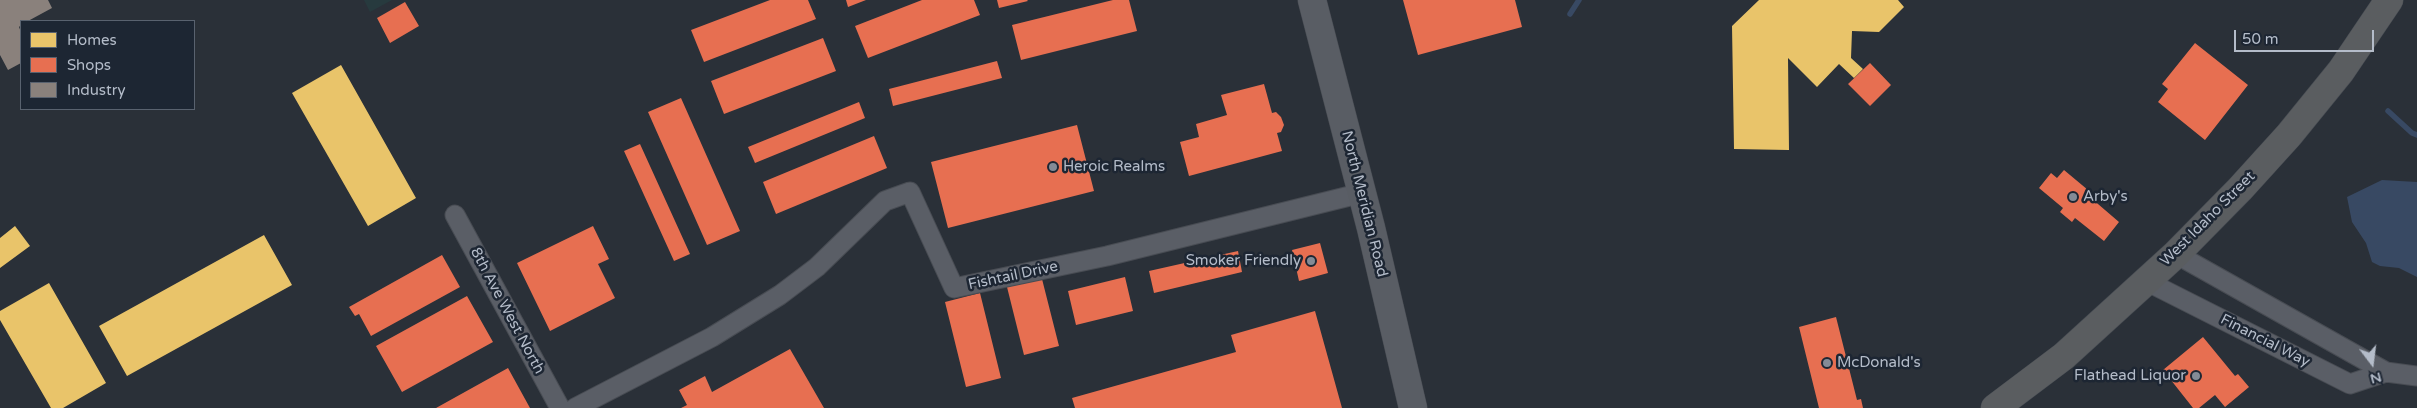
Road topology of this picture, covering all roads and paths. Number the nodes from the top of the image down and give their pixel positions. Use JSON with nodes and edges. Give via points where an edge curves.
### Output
{"nodes":[{"id":1,"x":1312,"y":0,"type":"edge"},
{"id":2,"x":2389,"y":0,"type":"edge"},
{"id":3,"x":1362,"y":193,"type":"junction"},
{"id":4,"x":455,"y":215,"type":"dead end"},
{"id":5,"x":2176,"y":254,"type":"junction"},
{"id":6,"x":2146,"y":280,"type":"junction"},
{"id":7,"x":2386,"y":372,"type":"junction"},
{"id":8,"x":2417,"y":376,"type":"edge"},
{"id":9,"x":560,"y":408,"type":"edge"},
{"id":10,"x":575,"y":408,"type":"edge"},
{"id":11,"x":1413,"y":408,"type":"edge"},
{"id":12,"x":1995,"y":408,"type":"edge"}],
"edges":[{"from":1,"to":3,"type":"street","name":"North Meridian Road"},
{"from":2,"to":5,"type":"highway","name":"West Idaho Street","via":[[2341,72],[2289,135]]},
{"from":3,"to":10,"type":"street","name":"Fishtail Drive","via":[[1107,256],[954,288],[910,192],[884,202],[817,267],[780,295],[712,337]]},
{"from":3,"to":11,"type":"street","name":"North Meridian Road"},
{"from":4,"to":9,"type":"street","name":"8th Ave West North"},
{"from":5,"to":6,"type":"highway","name":"West Idaho Street"},
{"from":5,"to":7,"type":"street","name":"Financial Way"},
{"from":6,"to":7,"type":"street","name":"Financial Way","via":[[2350,384]]},
{"from":6,"to":12,"type":"highway","name":"West Idaho Street","via":[[2064,356]]},
{"from":7,"to":8,"type":"street","name":"Financial Way"}]}
